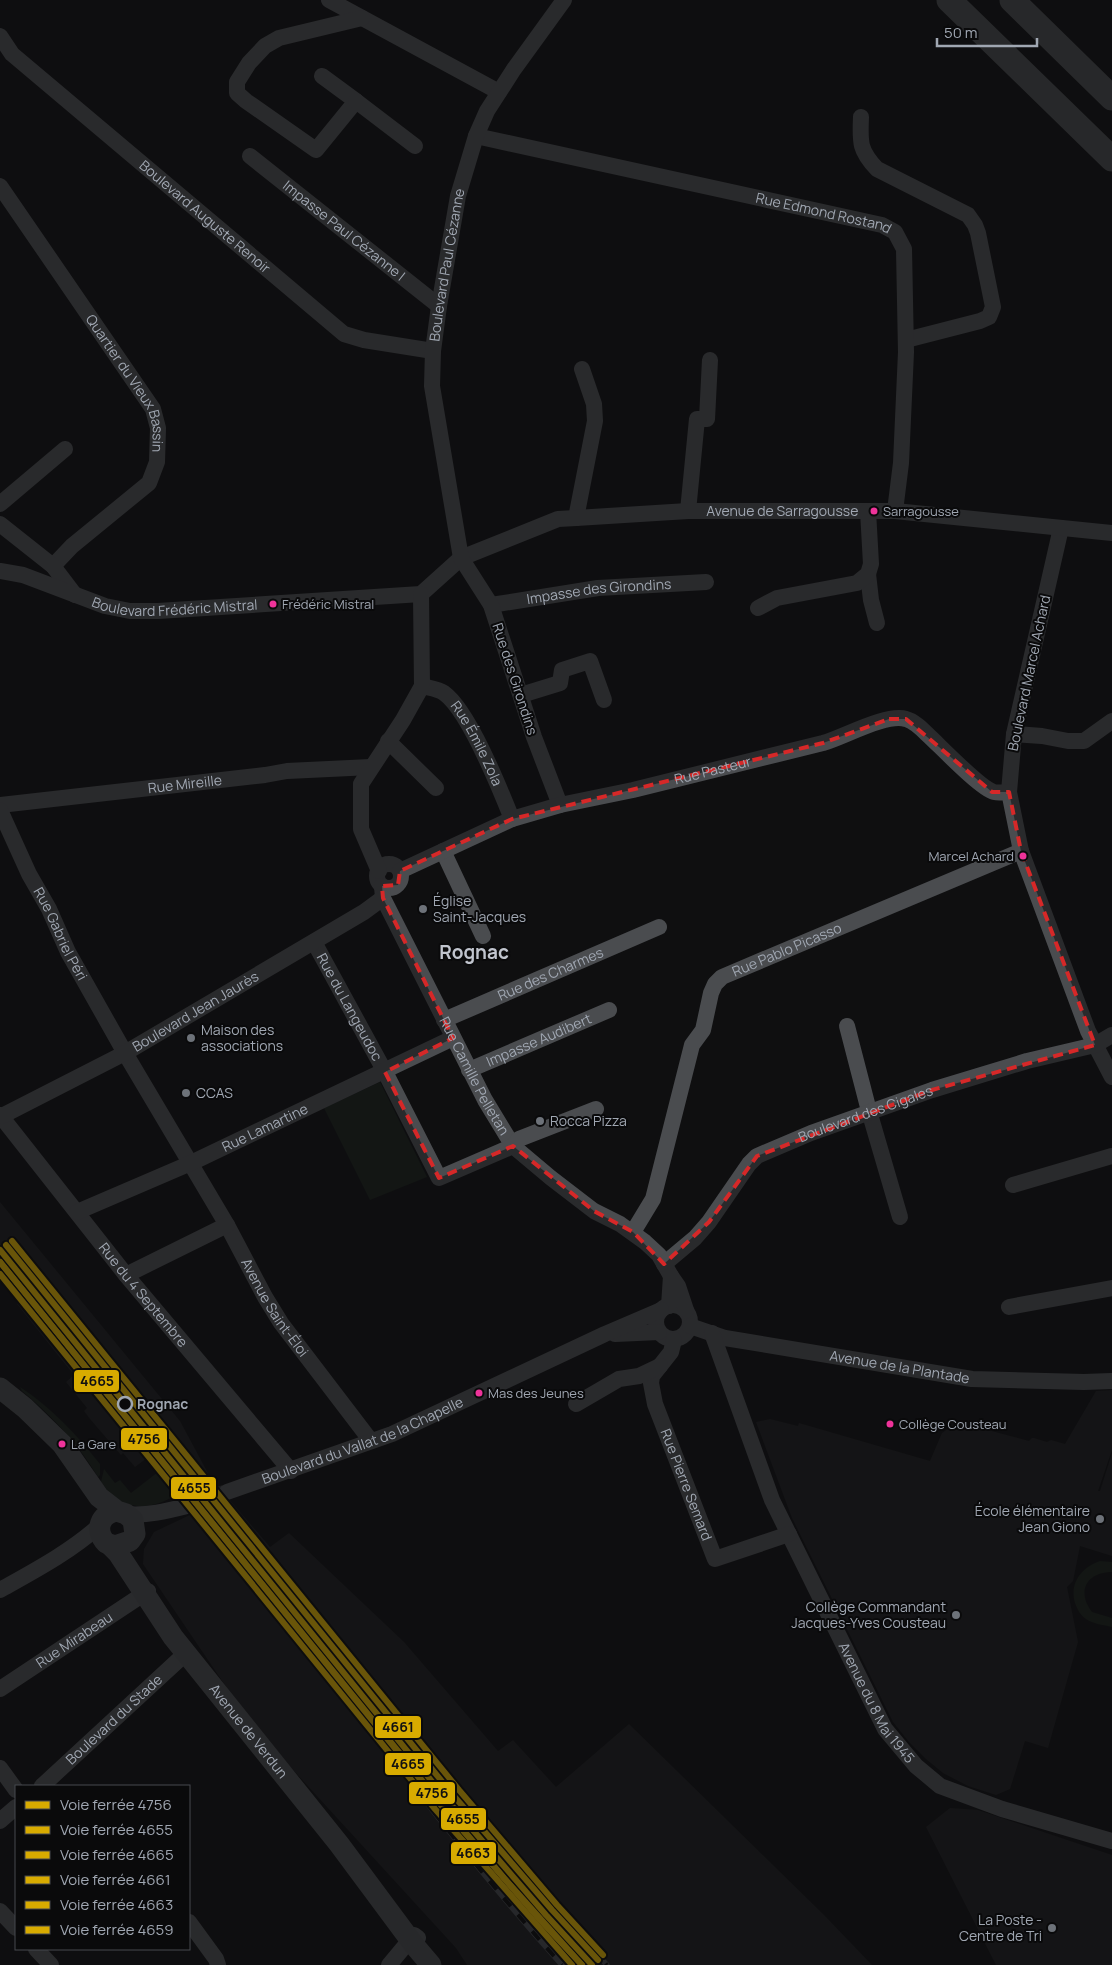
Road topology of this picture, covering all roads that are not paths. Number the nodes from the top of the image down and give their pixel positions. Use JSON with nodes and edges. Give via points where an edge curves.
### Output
{"nodes":[{"id":1,"x":329,"y":0,"type":"edge"},
{"id":2,"x":564,"y":0,"type":"edge"},
{"id":3,"x":949,"y":0,"type":"edge"},
{"id":4,"x":1012,"y":0,"type":"edge"},
{"id":5,"x":362,"y":18,"type":"junction"},
{"id":6,"x":0,"y":36,"type":"edge"},
{"id":7,"x":322,"y":76,"type":"dead end"},
{"id":8,"x":499,"y":92,"type":"junction"},
{"id":9,"x":1112,"y":98,"type":"edge"},
{"id":10,"x":356,"y":101,"type":"junction"},
{"id":11,"x":861,"y":117,"type":"dead end"},
{"id":12,"x":476,"y":136,"type":"junction"},
{"id":13,"x":415,"y":146,"type":"dead end"},
{"id":14,"x":250,"y":156,"type":"dead end"},
{"id":15,"x":1112,"y":159,"type":"edge"},
{"id":16,"x":0,"y":186,"type":"edge"},
{"id":17,"x":439,"y":306,"type":"junction"},
{"id":18,"x":906,"y":340,"type":"junction"},
{"id":19,"x":433,"y":351,"type":"junction"},
{"id":20,"x":710,"y":360,"type":"dead end"},
{"id":21,"x":582,"y":369,"type":"dead end"},
{"id":22,"x":65,"y":449,"type":"dead end"},
{"id":23,"x":0,"y":504,"type":"edge"},
{"id":24,"x":688,"y":511,"type":"junction"},
{"id":25,"x":868,"y":511,"type":"junction"},
{"id":26,"x":895,"y":512,"type":"junction"},
{"id":27,"x":576,"y":518,"type":"junction"},
{"id":28,"x":0,"y":524,"type":"edge"},
{"id":29,"x":1061,"y":528,"type":"junction"},
{"id":30,"x":1112,"y":533,"type":"edge"},
{"id":31,"x":461,"y":558,"type":"junction"},
{"id":32,"x":54,"y":566,"type":"junction"},
{"id":33,"x":0,"y":571,"type":"edge"},
{"id":34,"x":868,"y":574,"type":"junction"},
{"id":35,"x":706,"y":582,"type":"dead end"},
{"id":36,"x":421,"y":594,"type":"junction"},
{"id":37,"x":75,"y":595,"type":"junction"},
{"id":38,"x":492,"y":605,"type":"junction"},
{"id":39,"x":758,"y":608,"type":"dead end"},
{"id":40,"x":877,"y":623,"type":"dead end"},
{"id":41,"x":422,"y":686,"type":"junction"},
{"id":42,"x":521,"y":695,"type":"junction"},
{"id":43,"x":604,"y":700,"type":"dead end"},
{"id":44,"x":1112,"y":721,"type":"edge"},
{"id":45,"x":1014,"y":734,"type":"junction"},
{"id":46,"x":388,"y":741,"type":"junction"},
{"id":47,"x":372,"y":767,"type":"junction"},
{"id":48,"x":436,"y":788,"type":"dead end"},
{"id":49,"x":1009,"y":792,"type":"junction"},
{"id":50,"x":0,"y":805,"type":"edge"},
{"id":51,"x":560,"y":805,"type":"junction"},
{"id":52,"x":0,"y":810,"type":"edge"},
{"id":53,"x":512,"y":819,"type":"junction"},
{"id":54,"x":442,"y":851,"type":"junction"},
{"id":55,"x":1020,"y":851,"type":"junction"},
{"id":56,"x":400,"y":871,"type":"joint"},
{"id":57,"x":381,"y":885,"type":"junction"},
{"id":58,"x":659,"y":927,"type":"dead end"},
{"id":59,"x":482,"y":936,"type":"dead end"},
{"id":60,"x":314,"y":942,"type":"junction"},
{"id":61,"x":609,"y":1010,"type":"dead end"},
{"id":62,"x":444,"y":1020,"type":"junction"},
{"id":63,"x":847,"y":1026,"type":"dead end"},
{"id":64,"x":1112,"y":1035,"type":"edge"},
{"id":65,"x":453,"y":1038,"type":"junction"},
{"id":66,"x":1095,"y":1045,"type":"junction"},
{"id":67,"x":125,"y":1054,"type":"junction"},
{"id":68,"x":469,"y":1070,"type":"junction"},
{"id":69,"x":384,"y":1072,"type":"junction"},
{"id":70,"x":1112,"y":1077,"type":"edge"},
{"id":71,"x":596,"y":1109,"type":"dead end"},
{"id":72,"x":869,"y":1111,"type":"junction"},
{"id":73,"x":1,"y":1115,"type":"edge"},
{"id":74,"x":513,"y":1146,"type":"junction"},
{"id":75,"x":1112,"y":1156,"type":"edge"},
{"id":76,"x":191,"y":1163,"type":"junction"},
{"id":77,"x":1013,"y":1185,"type":"dead end"},
{"id":78,"x":77,"y":1212,"type":"junction"},
{"id":79,"x":900,"y":1217,"type":"dead end"},
{"id":80,"x":227,"y":1225,"type":"junction"},
{"id":81,"x":627,"y":1228,"type":"junction"},
{"id":82,"x":668,"y":1270,"type":"junction"},
{"id":83,"x":126,"y":1275,"type":"junction"},
{"id":84,"x":1112,"y":1288,"type":"edge"},
{"id":85,"x":1009,"y":1307,"type":"dead end"},
{"id":86,"x":665,"y":1308,"type":"junction"},
{"id":87,"x":688,"y":1318,"type":"junction"},
{"id":88,"x":712,"y":1333,"type":"junction"},
{"id":89,"x":605,"y":1334,"type":"junction"},
{"id":90,"x":666,"y":1336,"type":"junction"},
{"id":91,"x":660,"y":1366,"type":"junction"},
{"id":92,"x":1112,"y":1381,"type":"edge"},
{"id":93,"x":0,"y":1388,"type":"edge"},
{"id":94,"x":576,"y":1404,"type":"dead end"},
{"id":95,"x":372,"y":1441,"type":"junction"},
{"id":96,"x":290,"y":1471,"type":"junction"},
{"id":97,"x":228,"y":1492,"type":"tunnel mouth"},
{"id":98,"x":116,"y":1529,"type":"junction"},
{"id":99,"x":789,"y":1534,"type":"junction"},
{"id":100,"x":0,"y":1590,"type":"edge"},
{"id":101,"x":146,"y":1593,"type":"junction"},
{"id":102,"x":185,"y":1654,"type":"junction"},
{"id":103,"x":0,"y":1689,"type":"edge"},
{"id":104,"x":0,"y":1768,"type":"edge"},
{"id":105,"x":43,"y":1785,"type":"edge"},
{"id":106,"x":15,"y":1789,"type":"edge"},
{"id":107,"x":15,"y":1808,"type":"edge"},
{"id":108,"x":0,"y":1821,"type":"edge"},
{"id":109,"x":1112,"y":1841,"type":"edge"},
{"id":110,"x":0,"y":1911,"type":"edge"},
{"id":111,"x":190,"y":1923,"type":"edge"},
{"id":112,"x":15,"y":1927,"type":"edge"},
{"id":113,"x":423,"y":1947,"type":"edge"},
{"id":114,"x":37,"y":1950,"type":"edge"},
{"id":115,"x":52,"y":1965,"type":"edge"},
{"id":116,"x":218,"y":1965,"type":"edge"},
{"id":117,"x":389,"y":1965,"type":"edge"},
{"id":118,"x":400,"y":1965,"type":"edge"}],
"edges":[{"from":1,"to":5,"type":"street"},
{"from":2,"to":8,"type":"street","name":"Boulevard Paul Cézanne"},
{"from":3,"to":15,"type":"highway"},
{"from":4,"to":9,"type":"highway"},
{"from":5,"to":8,"type":"street"},
{"from":5,"to":10,"type":"street","via":[[279,38],[249,62],[237,82],[238,93],[246,102],[316,150]]},
{"from":6,"to":19,"type":"street","name":"Boulevard Auguste Renoir","via":[[12,54],[344,334]]},
{"from":7,"to":10,"type":"street"},
{"from":8,"to":12,"type":"street","name":"Boulevard Paul Cézanne"},
{"from":10,"to":13,"type":"street"},
{"from":11,"to":18,"type":"street","via":[[860,141],[867,158],[877,169],[968,215],[975,225],[993,307],[980,321]]},
{"from":12,"to":17,"type":"street","name":"Boulevard Paul Cézanne","via":[[458,196]]},
{"from":12,"to":18,"type":"street","name":"Rue Edmond Rostand","via":[[882,225],[895,232],[904,249]]},
{"from":14,"to":17,"type":"street","name":"Impasse Paul Cézanne I"},
{"from":16,"to":32,"type":"street","name":"Quartier du Vieux Bassin","via":[[153,409],[158,428],[157,462],[150,483],[72,546]]},
{"from":17,"to":19,"type":"street","name":"Boulevard Paul Cézanne"},
{"from":18,"to":26,"type":"street","name":"Rue Edmond Rostand","via":[[901,463]]},
{"from":19,"to":31,"type":"street","name":"Boulevard Paul Cézanne","via":[[432,386]]},
{"from":20,"to":24,"type":"street","via":[[707,419],[697,419]]},
{"from":21,"to":27,"type":"street","via":[[594,404],[595,421]]},
{"from":22,"to":23,"type":"street"},
{"from":24,"to":25,"type":"street","name":"Avenue de Sarragousse"},
{"from":24,"to":27,"type":"street","name":"Avenue de Sarragousse"},
{"from":25,"to":26,"type":"street","name":"Avenue de Sarragousse"},
{"from":25,"to":34,"type":"street","via":[[871,564]]},
{"from":26,"to":29,"type":"street","name":"Avenue de Sarragousse"},
{"from":27,"to":31,"type":"street","name":"Avenue de Sarragousse","via":[[558,520]]},
{"from":28,"to":32,"type":"street"},
{"from":29,"to":30,"type":"street","name":"Avenue de Sarragousse"},
{"from":29,"to":45,"type":"street","name":"Boulevard Marcel Achard"},
{"from":31,"to":36,"type":"street"},
{"from":31,"to":38,"type":"street","name":"Rue des Girondins"},
{"from":32,"to":37,"type":"street"},
{"from":33,"to":37,"type":"street","name":"Boulevard Frédéric Mistral","via":[[22,575]]},
{"from":34,"to":39,"type":"street","via":[[857,583],[777,598]]},
{"from":34,"to":40,"type":"street"},
{"from":35,"to":38,"type":"street","name":"Impasse des Girondins","via":[[598,588]]},
{"from":36,"to":37,"type":"street","name":"Boulevard Frédéric Mistral","via":[[158,611],[130,611]]},
{"from":36,"to":41,"type":"street"},
{"from":38,"to":42,"type":"street","name":"Rue des Girondins"},
{"from":41,"to":46,"type":"street","name":"Rue Camille Pelletan"},
{"from":41,"to":53,"type":"street","name":"Rue Émile Zola","via":[[442,692],[455,703],[487,762]]},
{"from":42,"to":43,"type":"street","via":[[560,683],[562,670],[590,661]]},
{"from":42,"to":51,"type":"street","name":"Rue des Girondins"},
{"from":44,"to":45,"type":"street","via":[[1084,741]]},
{"from":45,"to":49,"type":"street","name":"Boulevard Marcel Achard"},
{"from":46,"to":47,"type":"street","name":"Rue Camille Pelletan"},
{"from":46,"to":48,"type":"street"},
{"from":47,"to":50,"type":"street","name":"Rue Mireille","via":[[287,771]]},
{"from":47,"to":57,"type":"street","name":"Rue Camille Pelletan","via":[[360,784],[361,829]]},
{"from":49,"to":51,"type":"street","name":"Rue Pasteur","via":[[992,792],[918,726],[906,719],[889,719],[823,743]]},
{"from":49,"to":55,"type":"street","name":"Boulevard Marcel Achard"},
{"from":51,"to":53,"type":"street","name":"Rue Pasteur"},
{"from":52,"to":67,"type":"street","name":"Rue Gabriel Péri","via":[[68,952]]},
{"from":53,"to":54,"type":"street","name":"Rue Pasteur"},
{"from":54,"to":56,"type":"street","name":"Rue Pasteur"},
{"from":54,"to":59,"type":"street"},
{"from":55,"to":66,"type":"street","name":"Boulevard Marcel Achard"},
{"from":55,"to":81,"type":"street","name":"Rue Pablo Picasso","via":[[722,976],[714,984],[703,1030],[692,1045],[653,1199]]},
{"from":56,"to":57,"type":"street","name":"Boulevard Jean Jaurès","via":[[398,884],[389,888]]},
{"from":57,"to":60,"type":"street","name":"Boulevard Jean Jaurès","via":[[364,912]]},
{"from":57,"to":62,"type":"street","name":"Rue Camille Pelletan"},
{"from":58,"to":62,"type":"street","name":"Rue des Charmes"},
{"from":60,"to":67,"type":"street","name":"Boulevard Jean Jaurès"},
{"from":60,"to":69,"type":"street","name":"Rue du Langeudoc"},
{"from":61,"to":68,"type":"street","name":"Impasse Audibert"},
{"from":62,"to":65,"type":"street","name":"Rue Camille Pelletan"},
{"from":63,"to":72,"type":"street"},
{"from":64,"to":66,"type":"street","name":"Boulevard des Cigales"},
{"from":65,"to":68,"type":"street","name":"Rue Camille Pelletan"},
{"from":65,"to":69,"type":"street","name":"Rue Lamartine"},
{"from":66,"to":70,"type":"street","name":"Boulevard Marcel Achard"},
{"from":66,"to":72,"type":"street","name":"Boulevard des Cigales","via":[[1026,1061]]},
{"from":67,"to":73,"type":"street","name":"Boulevard Jean Jaurès"},
{"from":67,"to":76,"type":"street","name":"Rue Gabriel Péri"},
{"from":68,"to":74,"type":"street","name":"Rue Camille Pelletan"},
{"from":69,"to":74,"type":"street","name":"Rue du Langeudoc","via":[[438,1178]]},
{"from":69,"to":76,"type":"street","name":"Rue Lamartine"},
{"from":71,"to":74,"type":"street","via":[[519,1139]]},
{"from":72,"to":79,"type":"street"},
{"from":72,"to":82,"type":"street","name":"Boulevard des Cigales","via":[[757,1156]]},
{"from":73,"to":78,"type":"street","name":"Rue du 4 Septembre"},
{"from":74,"to":81,"type":"street","name":"Rue Camille Pelletan","via":[[594,1211]]},
{"from":75,"to":77,"type":"street"},
{"from":76,"to":78,"type":"street","name":"Rue Lamartine"},
{"from":76,"to":80,"type":"street","name":"Avenue Saint-Éloi"},
{"from":78,"to":83,"type":"street","name":"Rue du 4 Septembre"},
{"from":80,"to":83,"type":"street"},
{"from":80,"to":95,"type":"street","name":"Avenue Saint-Éloi","via":[[281,1323]]},
{"from":81,"to":82,"type":"street","name":"Rue Camille Pelletan","via":[[659,1255]]},
{"from":82,"to":86,"type":"street"},
{"from":82,"to":87,"type":"street","name":"Rue Camille Pelletan","via":[[678,1286]]},
{"from":83,"to":96,"type":"street","name":"Rue du 4 Septembre"},
{"from":84,"to":85,"type":"street"},
{"from":86,"to":87,"type":"street","via":[[678,1306]]},
{"from":86,"to":89,"type":"street","name":"Boulevard du Vallat de la Chapelle"},
{"from":86,"to":90,"type":"street","via":[[656,1323]]},
{"from":87,"to":88,"type":"street","name":"Avenue de la Plantade"},
{"from":87,"to":90,"type":"street","via":[[686,1334]]},
{"from":88,"to":92,"type":"street","name":"Avenue de la Plantade","via":[[785,1349],[972,1379]]},
{"from":88,"to":99,"type":"street","name":"Avenue du 8 Mai 1945","via":[[772,1500]]},
{"from":89,"to":90,"type":"street","name":"Boulevard du Vallat de la Chapelle"},
{"from":89,"to":95,"type":"street","name":"Boulevard du Vallat de la Chapelle"},
{"from":90,"to":91,"type":"street","name":"Rue Pierre Semard","via":[[671,1352]]},
{"from":91,"to":94,"type":"street","via":[[639,1376],[619,1379]]},
{"from":91,"to":99,"type":"street","name":"Rue Pierre Semard","via":[[651,1383],[655,1404],[715,1559]]},
{"from":93,"to":98,"type":"main road","name":"Avenue de Verdun","via":[[48,1430],[72,1457]]},
{"from":95,"to":96,"type":"street","name":"Boulevard du Vallat de la Chapelle"},
{"from":96,"to":97,"type":"street","name":"Boulevard du Vallat de la Chapelle"},
{"from":98,"to":100,"type":"street","via":[[98,1544]]},
{"from":98,"to":101,"type":"main road","name":"Avenue de Verdun","via":[[118,1553]]},
{"from":99,"to":109,"type":"street","name":"Avenue du 8 Mai 1945","via":[[885,1728],[916,1766],[940,1786],[955,1792]]},
{"from":101,"to":102,"type":"main road","name":"Avenue de Verdun","via":[[159,1618]]},
{"from":101,"to":103,"type":"street","name":"Rue Mirabeau"},
{"from":102,"to":105,"type":"street","name":"Boulevard du Stade"},
{"from":102,"to":113,"type":"main road","name":"Avenue de Verdun"},
{"from":104,"to":106,"type":"street"},
{"from":107,"to":108,"type":"street"},
{"from":110,"to":112,"type":"street"},
{"from":111,"to":116,"type":"street"},
{"from":113,"to":117,"type":"street"},
{"from":113,"to":118,"type":"street"},
{"from":114,"to":115,"type":"street"}]}
